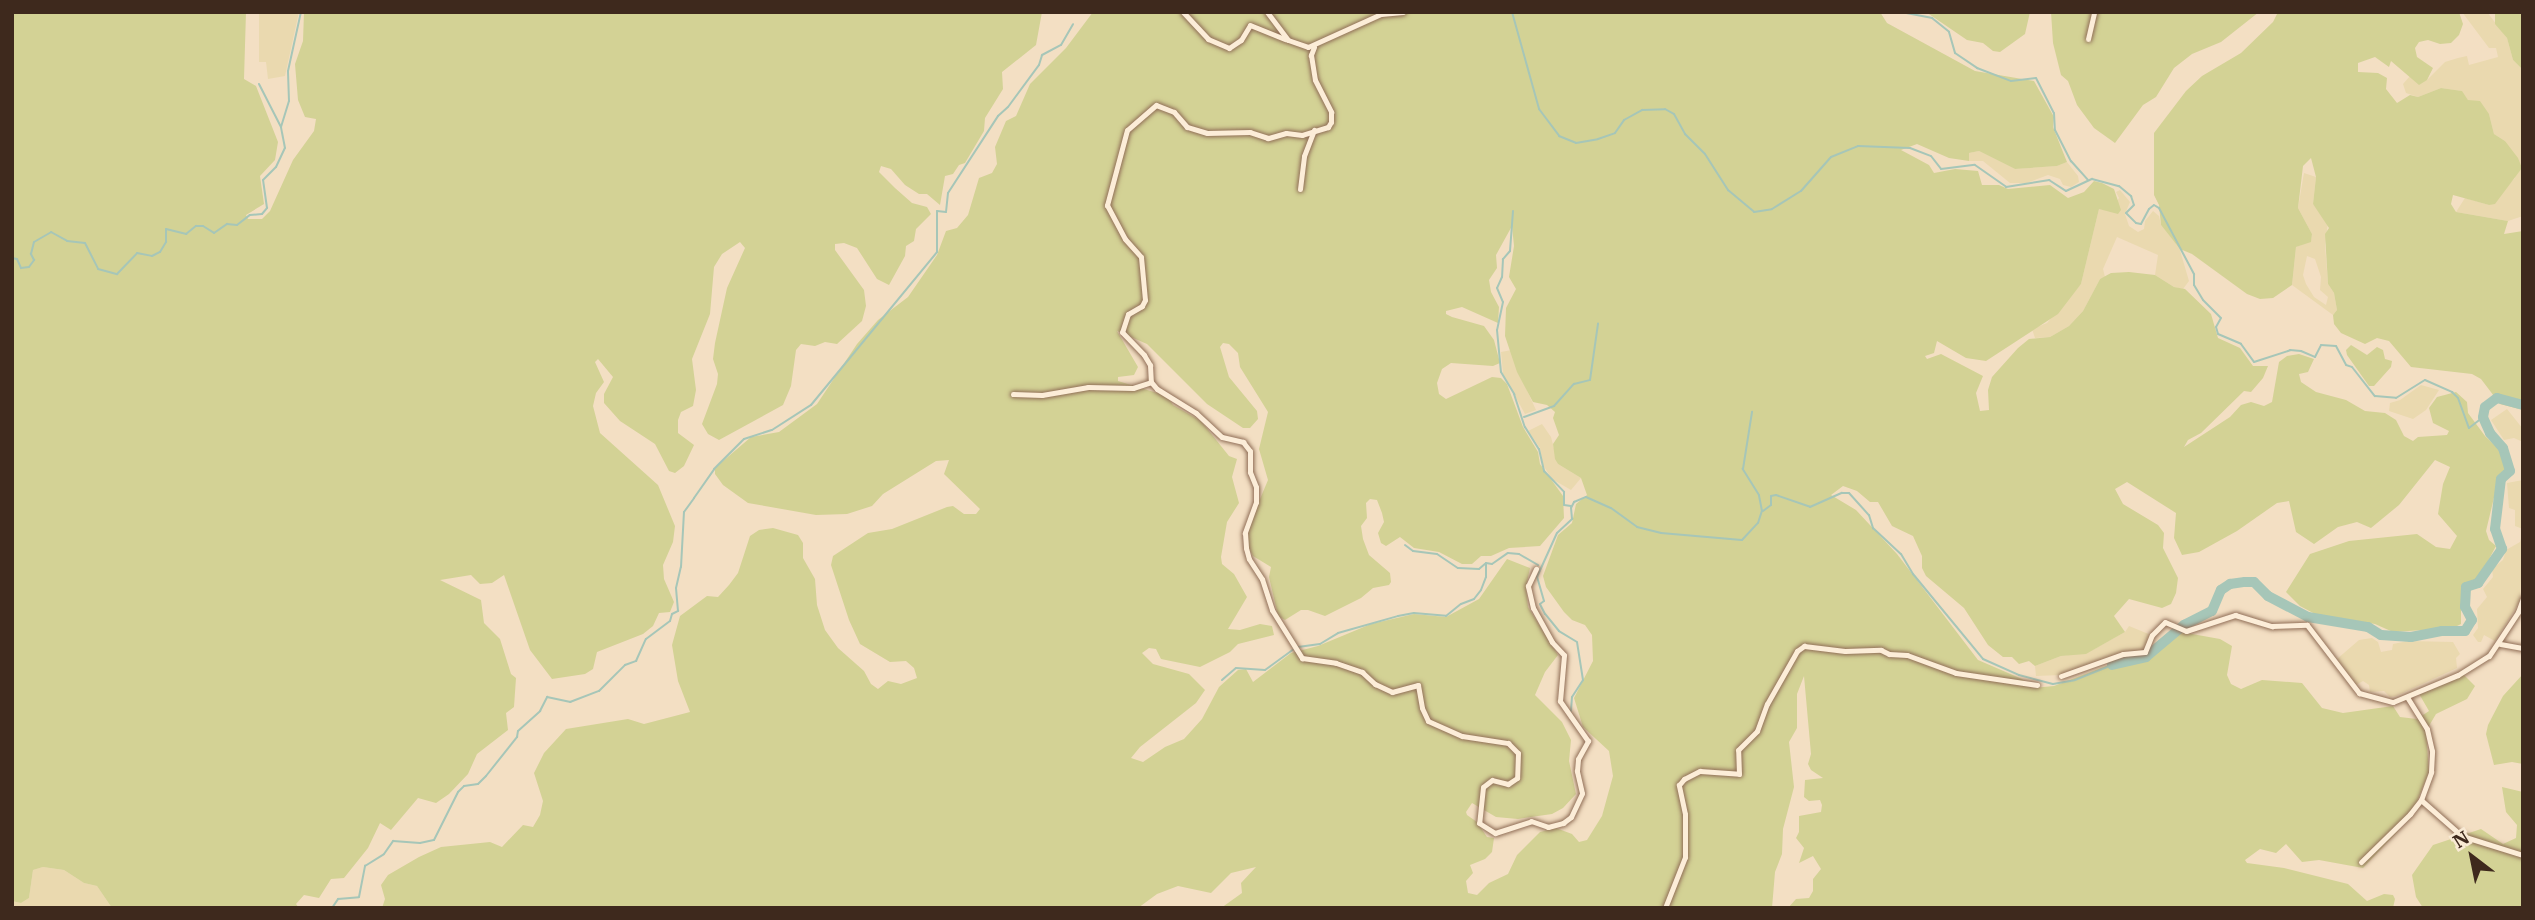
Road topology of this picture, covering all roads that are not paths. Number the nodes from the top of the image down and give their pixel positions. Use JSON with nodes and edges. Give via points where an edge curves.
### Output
{"nodes":[{"id":1,"x":1183,"y":12,"type":"edge"},
{"id":2,"x":1267,"y":12,"type":"edge"},
{"id":3,"x":1404,"y":12,"type":"edge"},
{"id":4,"x":2094,"y":12,"type":"edge"},
{"id":5,"x":2088,"y":39,"type":"dead end"},
{"id":6,"x":1288,"y":40,"type":"junction"},
{"id":7,"x":1314,"y":47,"type":"junction"},
{"id":8,"x":1314,"y":130,"type":"junction"},
{"id":9,"x":1300,"y":189,"type":"dead end"},
{"id":10,"x":1152,"y":382,"type":"junction"},
{"id":11,"x":1013,"y":394,"type":"dead end"},
{"id":12,"x":1536,"y":569,"type":"dead end"},
{"id":13,"x":2523,"y":598,"type":"edge"},
{"id":14,"x":2500,"y":644,"type":"junction"},
{"id":15,"x":2523,"y":648,"type":"edge"},
{"id":16,"x":2061,"y":676,"type":"dead end"},
{"id":17,"x":2037,"y":685,"type":"dead end"},
{"id":18,"x":2407,"y":696,"type":"junction"},
{"id":19,"x":2421,"y":800,"type":"junction"},
{"id":20,"x":2523,"y":855,"type":"edge"},
{"id":21,"x":2361,"y":862,"type":"dead end"},
{"id":22,"x":1665,"y":908,"type":"edge"}],
"edges":[{"from":1,"to":6,"type":"street","via":[[1208,39],[1228,48],[1241,40],[1250,25]]},
{"from":2,"to":6,"type":"street"},
{"from":3,"to":7,"type":"street","via":[[1381,14]]},
{"from":4,"to":5,"type":"street"},
{"from":6,"to":7,"type":"street","via":[[1299,47]]},
{"from":7,"to":8,"type":"street","via":[[1315,80],[1332,119],[1328,127]]},
{"from":8,"to":9,"type":"street","via":[[1304,156]]},
{"from":8,"to":10,"type":"street","via":[[1268,138],[1250,132],[1199,132],[1187,127],[1174,112],[1156,105],[1126,130],[1107,205],[1142,261],[1145,300],[1128,314],[1122,332],[1150,365]]},
{"from":10,"to":11,"type":"street","via":[[1133,388]]},
{"from":10,"to":12,"type":"street","via":[[1222,437],[1243,442],[1250,452],[1256,502],[1245,548],[1272,610],[1303,658],[1362,672],[1392,692],[1418,685],[1428,721],[1461,736],[1508,743],[1518,753],[1517,778],[1508,784],[1492,780],[1483,787],[1479,823],[1494,833],[1531,821],[1548,827],[1563,823],[1571,817],[1582,793],[1578,760],[1588,741],[1560,701],[1564,655],[1532,608],[1528,586]]},
{"from":13,"to":14,"type":"street"},
{"from":14,"to":15,"type":"street"},
{"from":14,"to":18,"type":"street","via":[[2468,670]]},
{"from":16,"to":18,"type":"street","via":[[2123,654],[2145,652],[2152,635],[2165,622],[2186,631],[2235,615],[2272,626],[2307,625],[2359,693],[2393,702]]},
{"from":17,"to":22,"type":"street","via":[[1956,673],[1881,650],[1831,650],[1808,644],[1799,649],[1756,731],[1738,750],[1739,774],[1700,771],[1679,785],[1685,814],[1685,857]]},
{"from":18,"to":19,"type":"street","via":[[2427,729],[2432,751],[2431,772]]},
{"from":19,"to":20,"type":"street","via":[[2462,836]]},
{"from":19,"to":21,"type":"street"}]}
